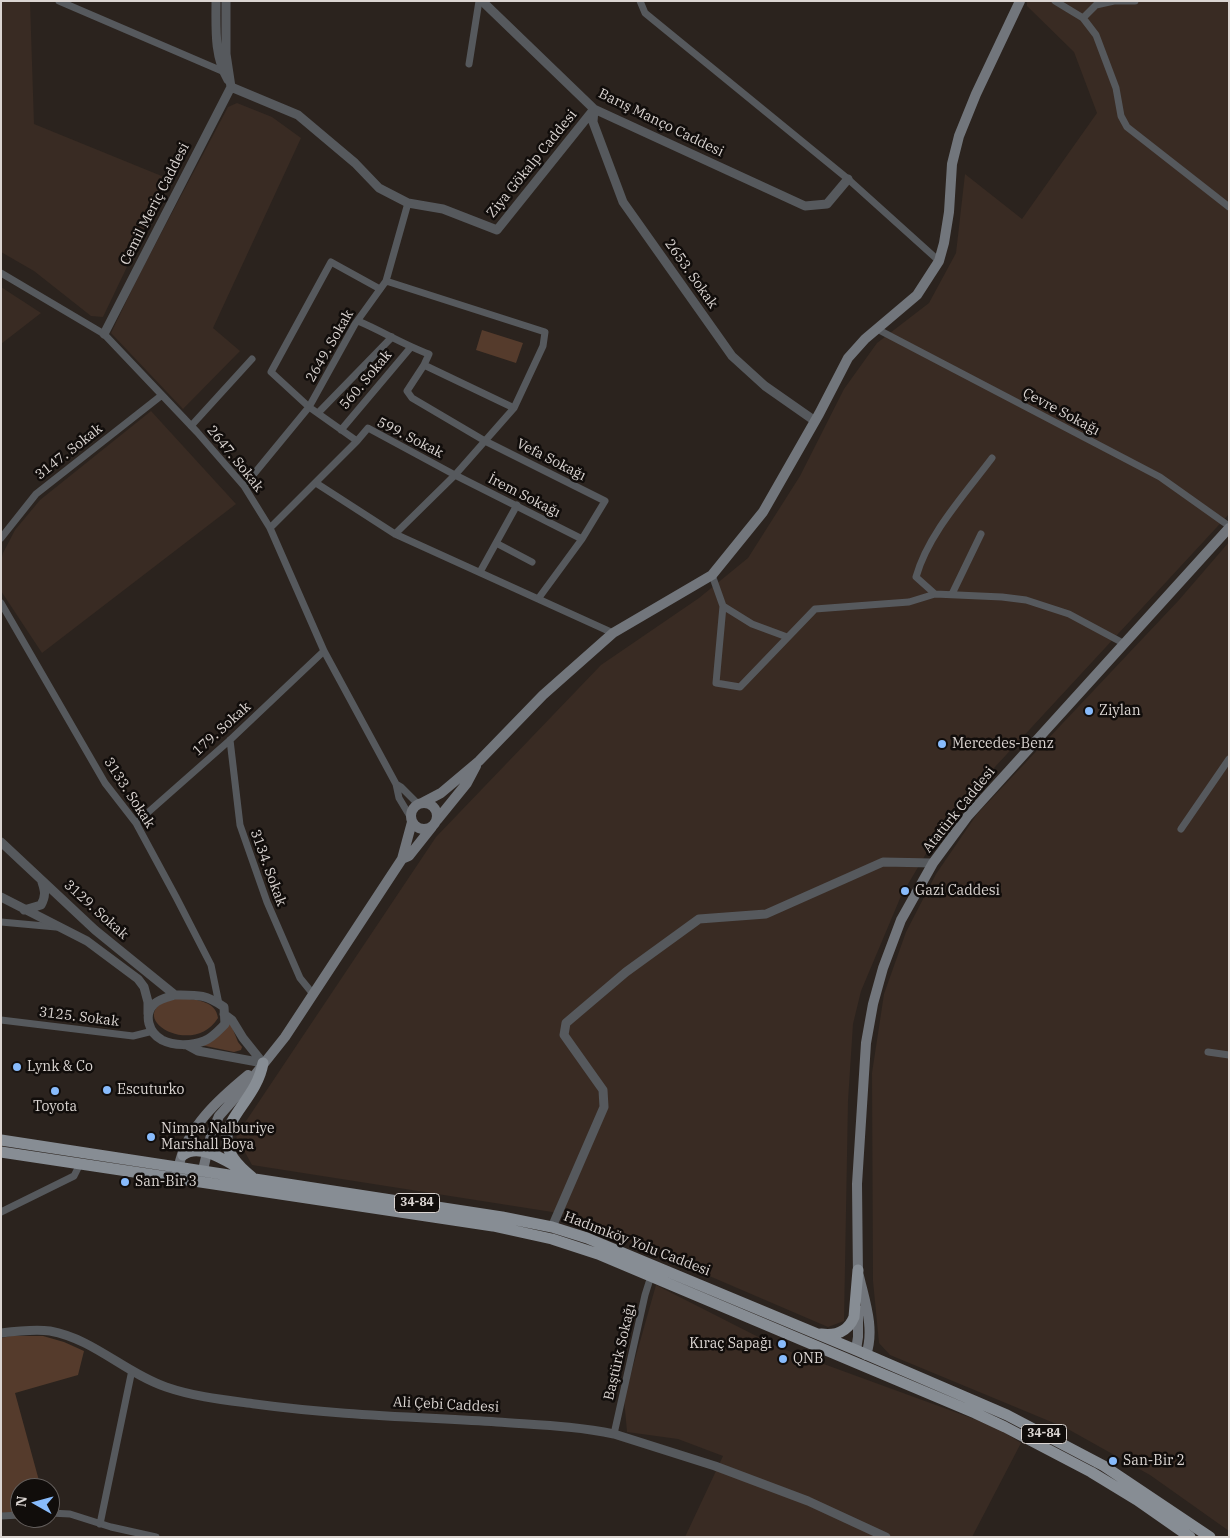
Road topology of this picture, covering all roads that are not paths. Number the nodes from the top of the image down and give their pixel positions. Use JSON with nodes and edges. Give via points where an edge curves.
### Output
{"nodes":[{"id":1,"x":59,"y":1,"type":"edge"},
{"id":2,"x":216,"y":1,"type":"edge"},
{"id":3,"x":226,"y":1,"type":"edge"},
{"id":4,"x":480,"y":1,"type":"edge"},
{"id":5,"x":640,"y":1,"type":"edge"},
{"id":6,"x":1020,"y":1,"type":"edge"},
{"id":7,"x":1055,"y":1,"type":"edge"},
{"id":8,"x":1135,"y":1,"type":"edge"},
{"id":9,"x":1083,"y":18,"type":"junction"},
{"id":10,"x":469,"y":64,"type":"dead end"},
{"id":11,"x":222,"y":71,"type":"junction"},
{"id":12,"x":231,"y":87,"type":"junction"},
{"id":13,"x":594,"y":109,"type":"junction"},
{"id":14,"x":848,"y":179,"type":"junction"},
{"id":15,"x":408,"y":203,"type":"junction"},
{"id":16,"x":1229,"y":207,"type":"edge"},
{"id":17,"x":939,"y":261,"type":"junction"},
{"id":18,"x":1,"y":273,"type":"edge"},
{"id":19,"x":386,"y":281,"type":"junction"},
{"id":20,"x":380,"y":289,"type":"junction"},
{"id":21,"x":358,"y":321,"type":"junction"},
{"id":22,"x":877,"y":329,"type":"junction"},
{"id":23,"x":104,"y":334,"type":"junction"},
{"id":24,"x":392,"y":337,"type":"junction"},
{"id":25,"x":411,"y":347,"type":"junction"},
{"id":26,"x":252,"y":359,"type":"dead end"},
{"id":27,"x":424,"y":366,"type":"junction"},
{"id":28,"x":162,"y":395,"type":"junction"},
{"id":29,"x":309,"y":407,"type":"junction"},
{"id":30,"x":514,"y":408,"type":"junction"},
{"id":31,"x":318,"y":413,"type":"junction"},
{"id":32,"x":815,"y":421,"type":"junction"},
{"id":33,"x":191,"y":426,"type":"junction"},
{"id":34,"x":341,"y":430,"type":"junction"},
{"id":35,"x":357,"y":441,"type":"junction"},
{"id":36,"x":485,"y":441,"type":"junction"},
{"id":37,"x":992,"y":458,"type":"dead end"},
{"id":38,"x":455,"y":475,"type":"junction"},
{"id":39,"x":316,"y":483,"type":"junction"},
{"id":40,"x":244,"y":486,"type":"junction"},
{"id":41,"x":517,"y":506,"type":"junction"},
{"id":42,"x":1229,"y":527,"type":"edge"},
{"id":43,"x":270,"y":528,"type":"junction"},
{"id":44,"x":395,"y":534,"type":"junction"},
{"id":45,"x":981,"y":534,"type":"dead end"},
{"id":46,"x":1,"y":538,"type":"edge"},
{"id":47,"x":582,"y":539,"type":"junction"},
{"id":48,"x":496,"y":543,"type":"junction"},
{"id":49,"x":532,"y":562,"type":"dead end"},
{"id":50,"x":480,"y":572,"type":"junction"},
{"id":51,"x":712,"y":575,"type":"junction"},
{"id":52,"x":935,"y":594,"type":"junction"},
{"id":53,"x":952,"y":594,"type":"junction"},
{"id":54,"x":538,"y":599,"type":"junction"},
{"id":55,"x":1,"y":603,"type":"edge"},
{"id":56,"x":723,"y":606,"type":"junction"},
{"id":57,"x":613,"y":634,"type":"junction"},
{"id":58,"x":787,"y":637,"type":"junction"},
{"id":59,"x":1123,"y":643,"type":"junction"},
{"id":60,"x":324,"y":651,"type":"junction"},
{"id":61,"x":230,"y":740,"type":"junction"},
{"id":62,"x":1229,"y":759,"type":"edge"},
{"id":63,"x":479,"y":761,"type":"junction"},
{"id":64,"x":396,"y":784,"type":"junction"},
{"id":65,"x":420,"y":803,"type":"junction"},
{"id":66,"x":412,"y":820,"type":"junction"},
{"id":67,"x":136,"y":823,"type":"junction"},
{"id":68,"x":434,"y":823,"type":"junction"},
{"id":69,"x":1181,"y":829,"type":"dead end"},
{"id":70,"x":1,"y":841,"type":"edge"},
{"id":71,"x":402,"y":859,"type":"junction"},
{"id":72,"x":933,"y":863,"type":"junction"},
{"id":73,"x":40,"y":878,"type":"junction"},
{"id":74,"x":1,"y":897,"type":"edge"},
{"id":75,"x":24,"y":910,"type":"junction"},
{"id":76,"x":1,"y":922,"type":"edge"},
{"id":77,"x":63,"y":928,"type":"junction"},
{"id":78,"x":313,"y":994,"type":"junction"},
{"id":79,"x":175,"y":995,"type":"junction"},
{"id":80,"x":219,"y":1004,"type":"junction"},
{"id":81,"x":148,"y":1014,"type":"junction"},
{"id":82,"x":224,"y":1014,"type":"junction"},
{"id":83,"x":1,"y":1020,"type":"edge"},
{"id":84,"x":153,"y":1031,"type":"junction"},
{"id":85,"x":187,"y":1045,"type":"junction"},
{"id":86,"x":1208,"y":1052,"type":"dead end"},
{"id":87,"x":1229,"y":1055,"type":"edge"},
{"id":88,"x":262,"y":1063,"type":"junction"},
{"id":89,"x":1,"y":1140,"type":"edge"},
{"id":90,"x":1,"y":1152,"type":"edge"},
{"id":91,"x":208,"y":1153,"type":"junction"},
{"id":92,"x":182,"y":1155,"type":"junction"},
{"id":93,"x":80,"y":1164,"type":"junction"},
{"id":94,"x":180,"y":1166,"type":"junction"},
{"id":95,"x":241,"y":1169,"type":"junction"},
{"id":96,"x":204,"y":1170,"type":"junction"},
{"id":97,"x":253,"y":1178,"type":"junction"},
{"id":98,"x":185,"y":1179,"type":"junction"},
{"id":99,"x":1,"y":1212,"type":"edge"},
{"id":100,"x":552,"y":1227,"type":"junction"},
{"id":101,"x":858,"y":1270,"type":"junction"},
{"id":102,"x":651,"y":1276,"type":"junction"},
{"id":103,"x":1,"y":1333,"type":"edge"},
{"id":104,"x":815,"y":1333,"type":"junction"},
{"id":105,"x":858,"y":1356,"type":"junction"},
{"id":106,"x":132,"y":1370,"type":"junction"},
{"id":107,"x":614,"y":1434,"type":"junction"},
{"id":108,"x":60,"y":1514,"type":"edge"},
{"id":109,"x":100,"y":1524,"type":"junction"},
{"id":110,"x":156,"y":1537,"type":"edge"},
{"id":111,"x":886,"y":1537,"type":"edge"},
{"id":112,"x":1190,"y":1537,"type":"edge"},
{"id":113,"x":1210,"y":1537,"type":"edge"}],
"edges":[{"from":1,"to":11,"type":"street"},
{"from":2,"to":11,"type":"street","via":[[216,48]]},
{"from":3,"to":12,"type":"street","via":[[226,54]]},
{"from":4,"to":10,"type":"street"},
{"from":4,"to":13,"type":"street","name":"Barış Manço Caddesi"},
{"from":5,"to":14,"type":"street","via":[[645,13],[662,28]]},
{"from":6,"to":17,"type":"main road","via":[[959,136]]},
{"from":7,"to":9,"type":"street"},
{"from":8,"to":9,"type":"street","via":[[1096,5]]},
{"from":9,"to":16,"type":"street","via":[[1096,35],[1116,88],[1120,116],[1126,127]]},
{"from":11,"to":12,"type":"street"},
{"from":12,"to":15,"type":"street","name":"Ziya Gökalp Caddesi","via":[[298,115],[355,163],[379,188]]},
{"from":12,"to":23,"type":"street","name":"Cemil Meriç Caddesi"},
{"from":13,"to":14,"type":"street","name":"Barış Manço Caddesi","via":[[805,206],[827,204]]},
{"from":13,"to":15,"type":"street","name":"Ziya Gökalp Caddesi","via":[[497,230],[443,209]]},
{"from":13,"to":32,"type":"street","name":"2653. Sokak","via":[[593,122],[623,202],[732,356],[764,386]]},
{"from":14,"to":17,"type":"street"},
{"from":15,"to":19,"type":"street","name":"2649. Sokak"},
{"from":17,"to":22,"type":"main road","via":[[917,295]]},
{"from":18,"to":23,"type":"street","name":"2647. Sokak"},
{"from":19,"to":20,"type":"street","name":"2649. Sokak"},
{"from":19,"to":30,"type":"street","via":[[545,332],[543,346]]},
{"from":20,"to":21,"type":"street","name":"2649. Sokak"},
{"from":20,"to":29,"type":"street","via":[[330,262],[271,372]]},
{"from":21,"to":24,"type":"street"},
{"from":21,"to":29,"type":"street","name":"2649. Sokak"},
{"from":22,"to":32,"type":"main road","via":[[848,358]]},
{"from":22,"to":42,"type":"street","name":"Çevre Sokağı","via":[[1160,477]]},
{"from":23,"to":28,"type":"street","name":"2647. Sokak"},
{"from":24,"to":25,"type":"street"},
{"from":24,"to":31,"type":"street"},
{"from":25,"to":27,"type":"street","via":[[429,354]]},
{"from":25,"to":34,"type":"street","name":"560. Sokak"},
{"from":26,"to":33,"type":"street"},
{"from":27,"to":30,"type":"street"},
{"from":27,"to":36,"type":"street","name":"Vefa Sokağı","via":[[407,391],[412,398]]},
{"from":28,"to":33,"type":"street","name":"2647. Sokak"},
{"from":28,"to":46,"type":"street","name":"3147. Sokak","via":[[36,494]]},
{"from":29,"to":31,"type":"street"},
{"from":29,"to":40,"type":"street","name":"2649. Sokak"},
{"from":30,"to":36,"type":"street"},
{"from":31,"to":34,"type":"street"},
{"from":32,"to":51,"type":"main road","via":[[763,512]]},
{"from":33,"to":40,"type":"street","name":"2647. Sokak"},
{"from":34,"to":35,"type":"street"},
{"from":35,"to":38,"type":"street","name":"599. Sokak","via":[[368,428]]},
{"from":35,"to":39,"type":"street"},
{"from":36,"to":38,"type":"street"},
{"from":36,"to":47,"type":"street","name":"Vefa Sokağı","via":[[605,501]]},
{"from":37,"to":52,"type":"street","via":[[930,542],[920,564],[916,577]]},
{"from":38,"to":41,"type":"street","name":"İrem Sokağı"},
{"from":38,"to":44,"type":"street"},
{"from":39,"to":43,"type":"street"},
{"from":39,"to":44,"type":"street"},
{"from":40,"to":43,"type":"street","name":"2647. Sokak"},
{"from":41,"to":47,"type":"street","name":"İrem Sokağı"},
{"from":41,"to":48,"type":"street"},
{"from":42,"to":59,"type":"main road","name":"Atatürk Caddesi"},
{"from":43,"to":60,"type":"street","name":"2647. Sokak"},
{"from":44,"to":50,"type":"street"},
{"from":45,"to":53,"type":"street"},
{"from":47,"to":54,"type":"street"},
{"from":48,"to":49,"type":"street"},
{"from":48,"to":50,"type":"street"},
{"from":50,"to":54,"type":"street"},
{"from":51,"to":56,"type":"street"},
{"from":51,"to":57,"type":"main road"},
{"from":52,"to":53,"type":"street"},
{"from":52,"to":58,"type":"street","via":[[909,602],[815,609]]},
{"from":53,"to":59,"type":"street","via":[[1026,600],[1069,614]]},
{"from":54,"to":57,"type":"street"},
{"from":55,"to":67,"type":"street","name":"3133. Sokak","via":[[105,783]]},
{"from":56,"to":58,"type":"street","via":[[752,624]]},
{"from":56,"to":58,"type":"street","via":[[716,683],[740,687]]},
{"from":57,"to":63,"type":"main road","via":[[543,696]]},
{"from":59,"to":72,"type":"main road","name":"Atatürk Caddesi","via":[[967,818]]},
{"from":60,"to":61,"type":"street","name":"179. Sokak"},
{"from":60,"to":64,"type":"street","name":"2647. Sokak"},
{"from":61,"to":67,"type":"street","name":"179. Sokak"},
{"from":61,"to":78,"type":"street","name":"3134. Sokak","via":[[240,825],[266,902],[300,978]]},
{"from":62,"to":69,"type":"street"},
{"from":63,"to":65,"type":"main road","via":[[441,793]]},
{"from":63,"to":68,"type":"main road","via":[[467,783]]},
{"from":64,"to":65,"type":"street"},
{"from":64,"to":66,"type":"street","via":[[399,798]]},
{"from":65,"to":66,"type":"main road","via":[[412,810]]},
{"from":65,"to":68,"type":"main road","via":[[434,807],[437,815]]},
{"from":66,"to":68,"type":"main road","via":[[423,829]]},
{"from":66,"to":71,"type":"main road"},
{"from":67,"to":80,"type":"street","name":"3133. Sokak","via":[[211,965]]},
{"from":68,"to":71,"type":"main road","via":[[409,856]]},
{"from":70,"to":73,"type":"street","name":"3129. Sokak"},
{"from":71,"to":78,"type":"main road"},
{"from":72,"to":100,"type":"street","via":[[883,862],[766,914],[699,919],[626,972],[566,1023],[564,1035],[603,1090],[604,1107]]},
{"from":72,"to":101,"type":"main road","name":"Atatürk Caddesi","via":[[901,920],[882,968],[873,1004],[866,1043],[857,1184]]},
{"from":73,"to":75,"type":"street","via":[[46,892],[44,900],[41,905]]},
{"from":73,"to":79,"type":"street","name":"3129. Sokak","via":[[95,930]]},
{"from":74,"to":75,"type":"street"},
{"from":75,"to":77,"type":"street"},
{"from":76,"to":77,"type":"street"},
{"from":77,"to":81,"type":"street","via":[[138,978],[144,987]]},
{"from":78,"to":88,"type":"main road","via":[[285,1037]]},
{"from":79,"to":80,"type":"street","via":[[203,996]]},
{"from":79,"to":81,"type":"street","via":[[154,1004]]},
{"from":80,"to":82,"type":"street","via":[[224,1008]]},
{"from":81,"to":84,"type":"street"},
{"from":82,"to":85,"type":"street","via":[[224,1024],[215,1034]]},
{"from":82,"to":88,"type":"street","via":[[232,1020]]},
{"from":83,"to":84,"type":"street","name":"3125. Sokak","via":[[133,1036]]},
{"from":84,"to":85,"type":"street","via":[[162,1039]]},
{"from":85,"to":88,"type":"street","via":[[198,1051]]},
{"from":86,"to":87,"type":"street"},
{"from":88,"to":91,"type":"main road","via":[[219,1116],[210,1136]]},
{"from":88,"to":92,"type":"main road","via":[[211,1110],[194,1131]]},
{"from":88,"to":95,"type":"main road","via":[[257,1080],[227,1133],[227,1148]]},
{"from":89,"to":94,"type":"main road","name":"Hadımköy Yolu Caddesi","number":"34-84"},
{"from":90,"to":93,"type":"main road","name":"Hadımköy Yolu Caddesi","number":"34-84"},
{"from":91,"to":92,"type":"main road","via":[[194,1150]]},
{"from":91,"to":95,"type":"main road"},
{"from":91,"to":96,"type":"main road"},
{"from":92,"to":94,"type":"main road"},
{"from":93,"to":98,"type":"main road","name":"Hadımköy Yolu Caddesi","number":"34-84"},
{"from":93,"to":99,"type":"street","via":[[74,1176]]},
{"from":94,"to":96,"type":"main road","name":"Hadımköy Yolu Caddesi","number":"34-84"},
{"from":94,"to":98,"type":"main road"},
{"from":95,"to":97,"type":"main road"},
{"from":96,"to":97,"type":"main road","name":"Hadımköy Yolu Caddesi","number":"34-84"},
{"from":96,"to":98,"type":"main road","via":[[196,1177]]},
{"from":97,"to":100,"type":"main road","name":"Hadımköy Yolu Caddesi","number":"34-84"},
{"from":98,"to":102,"type":"main road","name":"Hadımköy Yolu Caddesi","number":"34-84","via":[[520,1232],[580,1248]]},
{"from":100,"to":104,"type":"main road","name":"Hadımköy Yolu Caddesi","number":"34-84","via":[[610,1247]]},
{"from":101,"to":104,"type":"main road","via":[[851,1324],[837,1334]]},
{"from":101,"to":105,"type":"main road","name":"Atatürk Caddesi"},
{"from":102,"to":105,"type":"main road","name":"Hadımköy Yolu Caddesi","number":"34-84","via":[[796,1338]]},
{"from":102,"to":107,"type":"street","name":"Baştürk Sokağı"},
{"from":103,"to":106,"type":"street","name":"Ali Çebi Caddesi","via":[[51,1331],[99,1350]]},
{"from":104,"to":105,"type":"main road","name":"Hadımköy Yolu Caddesi","number":"34-84"},
{"from":105,"to":112,"type":"main road","name":"Hadımköy Yolu Caddesi","number":"34-84","via":[[1050,1450],[1113,1485]]},
{"from":105,"to":113,"type":"main road","name":"Hadımköy Yolu Caddesi","number":"34-84","via":[[979,1402],[1077,1451],[1133,1484]]},
{"from":106,"to":107,"type":"street","name":"Ali Çebi Caddesi","via":[[184,1392],[281,1408],[537,1425]]},
{"from":106,"to":109,"type":"street"},
{"from":107,"to":111,"type":"street","name":"Ali Çebi Caddesi","via":[[808,1500]]},
{"from":108,"to":109,"type":"street"},
{"from":109,"to":110,"type":"street"}]}
